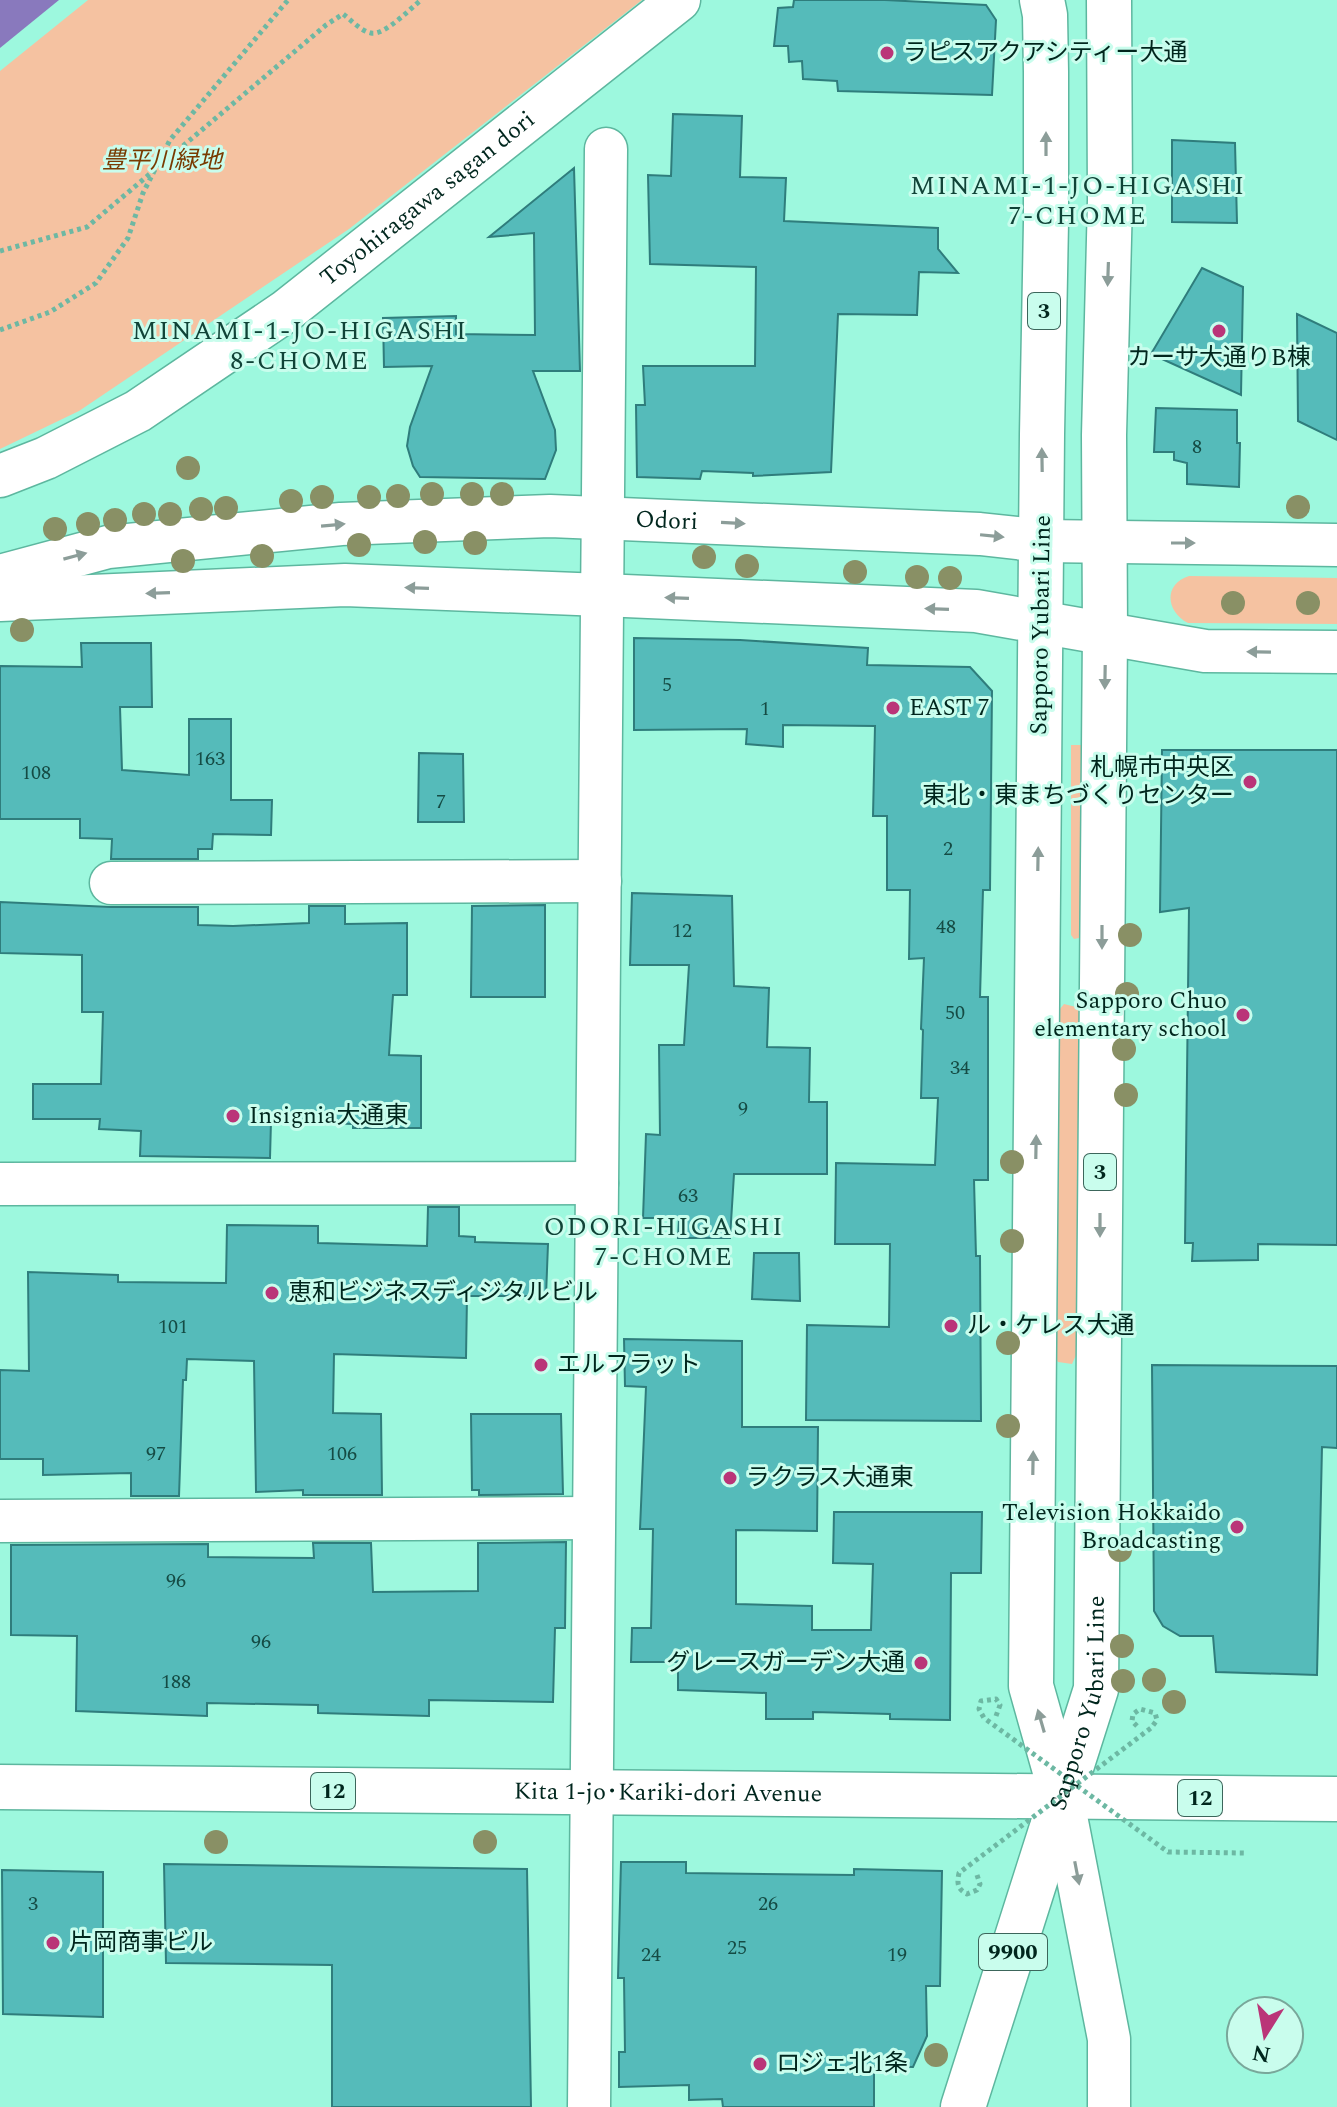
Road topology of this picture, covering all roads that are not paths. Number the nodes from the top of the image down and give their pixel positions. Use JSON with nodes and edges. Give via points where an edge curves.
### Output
{"nodes":[{"id":1,"x":679,"y":0,"type":"edge"},
{"id":2,"x":1042,"y":0,"type":"edge"},
{"id":3,"x":1109,"y":0,"type":"edge"},
{"id":4,"x":606,"y":149,"type":"dead end"},
{"id":5,"x":0,"y":476,"type":"edge"},
{"id":6,"x":604,"y":517,"type":"junction"},
{"id":7,"x":1043,"y":541,"type":"junction"},
{"id":8,"x":1105,"y":543,"type":"junction"},
{"id":9,"x":1337,"y":545,"type":"edge"},
{"id":10,"x":0,"y":576,"type":"edge"},
{"id":11,"x":602,"y":595,"type":"junction"},
{"id":12,"x":0,"y":600,"type":"edge"},
{"id":13,"x":1042,"y":622,"type":"junction"},
{"id":14,"x":1105,"y":632,"type":"junction"},
{"id":15,"x":1337,"y":652,"type":"edge"},
{"id":16,"x":600,"y":881,"type":"junction"},
{"id":17,"x":111,"y":883,"type":"dead end"},
{"id":18,"x":597,"y":1183,"type":"junction"},
{"id":19,"x":0,"y":1184,"type":"edge"},
{"id":20,"x":593,"y":1518,"type":"junction"},
{"id":21,"x":0,"y":1521,"type":"edge"},
{"id":22,"x":0,"y":1787,"type":"edge"},
{"id":23,"x":1069,"y":1791,"type":"junction"},
{"id":24,"x":592,"y":1793,"type":"junction"},
{"id":25,"x":1337,"y":1799,"type":"edge"},
{"id":26,"x":589,"y":2107,"type":"edge"},
{"id":27,"x":963,"y":2107,"type":"edge"},
{"id":28,"x":1109,"y":2107,"type":"edge"}],
"edges":[{"from":1,"to":5,"type":"street","name":"Toyohiragawa sagan dori","via":[[286,311],[138,411]]},
{"from":7,"to":2,"type":"main road","name":"Sapporo Yubari Line","number":"3","one_way":true},
{"from":3,"to":8,"type":"main road","name":"Sapporo Yubari Line","number":"3","one_way":true},
{"from":4,"to":6,"type":"street"},
{"from":6,"to":7,"type":"street","name":"Odori","one_way":true},
{"from":10,"to":6,"type":"street","name":"Odori","one_way":true,"via":[[108,547],[326,525]]},
{"from":6,"to":11,"type":"street"},
{"from":7,"to":8,"type":"street","name":"Odori"},
{"from":7,"to":13,"type":"main road","name":"Sapporo Yubari Line","number":"3"},
{"from":8,"to":9,"type":"street","name":"Odori","one_way":true},
{"from":8,"to":14,"type":"main road","name":"Sapporo Yubari Line","number":"3"},
{"from":11,"to":12,"type":"street","one_way":true,"via":[[345,585]]},
{"from":13,"to":11,"type":"street","one_way":true,"via":[[976,611]]},
{"from":11,"to":16,"type":"street"},
{"from":13,"to":14,"type":"street"},
{"from":23,"to":13,"type":"main road","name":"Sapporo Yubari Line","number":"3","one_way":true,"via":[[1031,1686]]},
{"from":15,"to":14,"type":"street","one_way":true,"via":[[1205,651]]},
{"from":14,"to":23,"type":"main road","name":"Sapporo Yubari Line","number":"3","one_way":true,"via":[[1096,1689]]},
{"from":16,"to":17,"type":"street"},
{"from":16,"to":18,"type":"street"},
{"from":18,"to":19,"type":"street"},
{"from":18,"to":20,"type":"street"},
{"from":20,"to":21,"type":"street"},
{"from":20,"to":24,"type":"street"},
{"from":22,"to":24,"type":"main road","name":"Kita 1-jo･Kariki-dori Avenue","number":"12"},
{"from":23,"to":24,"type":"main road","name":"Kita 1-jo･Kariki-dori Avenue","number":"12"},
{"from":23,"to":25,"type":"main road","name":"Kita 1-jo･Kariki-dori Avenue","number":"12"},
{"from":23,"to":27,"type":"main road","number":"9900"},
{"from":23,"to":28,"type":"street","one_way":true,"via":[[1109,2039]]},
{"from":24,"to":26,"type":"street"}]}
